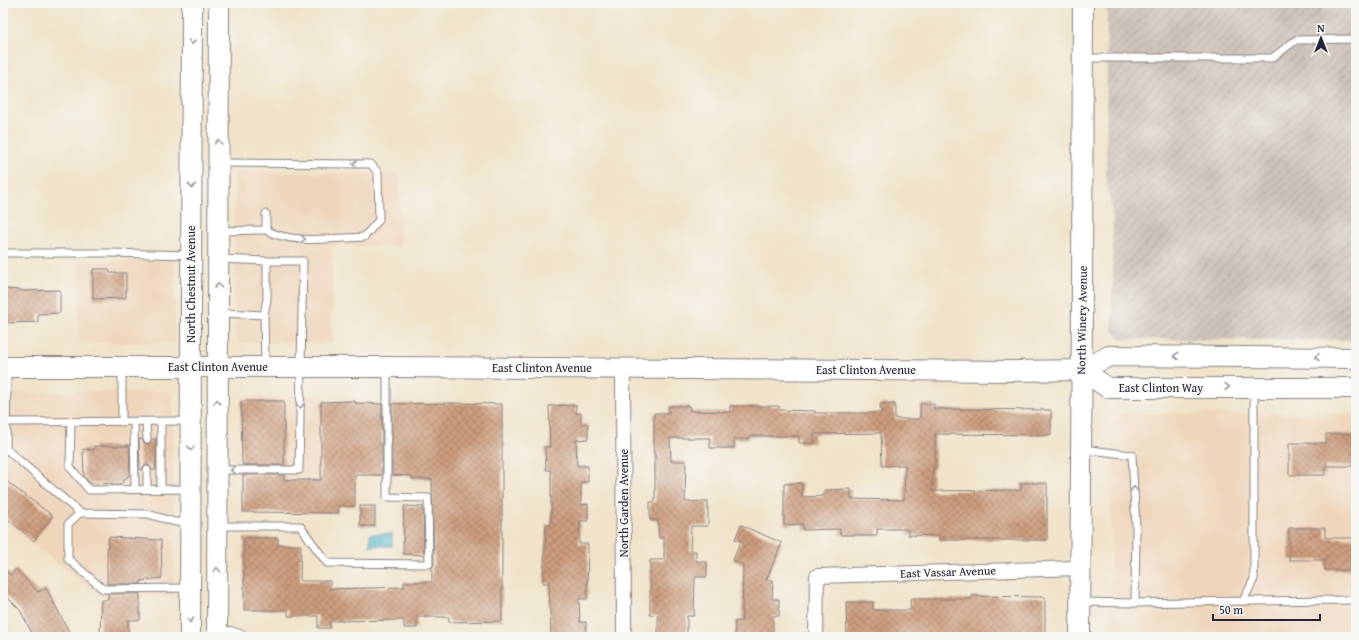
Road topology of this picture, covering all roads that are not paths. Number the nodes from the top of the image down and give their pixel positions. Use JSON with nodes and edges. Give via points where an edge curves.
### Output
{"nodes":[{"id":1,"x":192,"y":3,"type":"edge"},
{"id":2,"x":218,"y":3,"type":"edge"},
{"id":3,"x":1083,"y":3,"type":"edge"},
{"id":4,"x":1356,"y":39,"type":"edge"},
{"id":5,"x":1083,"y":58,"type":"junction"},
{"id":6,"x":218,"y":163,"type":"junction"},
{"id":7,"x":266,"y":214,"type":"dead end"},
{"id":8,"x":266,"y":230,"type":"junction"},
{"id":9,"x":218,"y":231,"type":"junction"},
{"id":10,"x":3,"y":254,"type":"edge"},
{"id":11,"x":191,"y":255,"type":"junction"},
{"id":12,"x":218,"y":259,"type":"junction"},
{"id":13,"x":267,"y":261,"type":"junction"},
{"id":14,"x":218,"y":313,"type":"junction"},
{"id":15,"x":264,"y":315,"type":"junction"},
{"id":16,"x":1356,"y":358,"type":"edge"},
{"id":17,"x":5,"y":367,"type":"edge"},
{"id":18,"x":122,"y":367,"type":"junction"},
{"id":19,"x":191,"y":367,"type":"junction"},
{"id":20,"x":217,"y":367,"type":"junction"},
{"id":21,"x":264,"y":367,"type":"junction"},
{"id":22,"x":301,"y":367,"type":"junction"},
{"id":23,"x":387,"y":367,"type":"junction"},
{"id":24,"x":623,"y":369,"type":"junction"},
{"id":25,"x":1082,"y":370,"type":"junction"},
{"id":26,"x":1254,"y":387,"type":"junction"},
{"id":27,"x":1356,"y":388,"type":"edge"},
{"id":28,"x":6,"y":422,"type":"junction"},
{"id":29,"x":71,"y":422,"type":"junction"},
{"id":30,"x":122,"y":422,"type":"junction"},
{"id":31,"x":134,"y":422,"type":"junction"},
{"id":32,"x":146,"y":422,"type":"junction"},
{"id":33,"x":161,"y":422,"type":"junction"},
{"id":34,"x":191,"y":422,"type":"junction"},
{"id":35,"x":147,"y":439,"type":"dead end"},
{"id":36,"x":1082,"y":449,"type":"junction"},
{"id":37,"x":147,"y":470,"type":"dead end"},
{"id":38,"x":217,"y":470,"type":"junction"},
{"id":39,"x":135,"y":489,"type":"junction"},
{"id":40,"x":147,"y":489,"type":"junction"},
{"id":41,"x":161,"y":489,"type":"junction"},
{"id":42,"x":190,"y":489,"type":"junction"},
{"id":43,"x":80,"y":513,"type":"junction"},
{"id":44,"x":190,"y":522,"type":"junction"},
{"id":45,"x":217,"y":526,"type":"junction"},
{"id":46,"x":1080,"y":568,"type":"junction"},
{"id":47,"x":190,"y":588,"type":"junction"},
{"id":48,"x":1356,"y":600,"type":"edge"},
{"id":49,"x":1243,"y":601,"type":"junction"},
{"id":50,"x":1080,"y":602,"type":"junction"},
{"id":51,"x":1135,"y":603,"type":"junction"},
{"id":52,"x":217,"y":635,"type":"edge"},
{"id":53,"x":190,"y":637,"type":"edge"},
{"id":54,"x":239,"y":637,"type":"edge"},
{"id":55,"x":624,"y":637,"type":"edge"},
{"id":56,"x":816,"y":637,"type":"edge"},
{"id":57,"x":1080,"y":637,"type":"edge"}],
"edges":[{"from":1,"to":11,"type":"main road","name":"North Chestnut Avenue","one_way":true},
{"from":6,"to":2,"type":"main road","one_way":true},
{"from":3,"to":5,"type":"main road","name":"North Winery Avenue"},
{"from":4,"to":5,"type":"lane","via":[[1296,40],[1272,58]]},
{"from":5,"to":25,"type":"main road","name":"North Winery Avenue"},
{"from":8,"to":6,"type":"lane","one_way":true,"via":[[276,236],[303,239],[364,237],[379,220],[378,173],[371,164]]},
{"from":6,"to":9,"type":"main road"},
{"from":7,"to":8,"type":"lane"},
{"from":8,"to":9,"type":"lane"},
{"from":9,"to":12,"type":"main road"},
{"from":10,"to":11,"type":"lane"},
{"from":11,"to":19,"type":"main road","name":"North Chestnut Avenue"},
{"from":12,"to":13,"type":"lane"},
{"from":14,"to":12,"type":"main road","one_way":true},
{"from":13,"to":15,"type":"lane","via":[[267,299]]},
{"from":13,"to":22,"type":"lane","via":[[303,261]]},
{"from":14,"to":15,"type":"lane"},
{"from":14,"to":20,"type":"main road"},
{"from":15,"to":21,"type":"lane"},
{"from":16,"to":25,"type":"main road","one_way":true,"via":[[1109,356]]},
{"from":17,"to":18,"type":"main road","name":"East Clinton Avenue"},
{"from":17,"to":28,"type":"lane"},
{"from":18,"to":19,"type":"main road","name":"East Clinton Avenue"},
{"from":18,"to":30,"type":"lane"},
{"from":19,"to":20,"type":"main road","name":"East Clinton Avenue"},
{"from":19,"to":34,"type":"main road","name":"North Chestnut Avenue"},
{"from":20,"to":21,"type":"main road","name":"East Clinton Avenue"},
{"from":38,"to":20,"type":"main road","one_way":true},
{"from":21,"to":22,"type":"main road","name":"East Clinton Avenue"},
{"from":22,"to":23,"type":"main road","name":"East Clinton Avenue"},
{"from":22,"to":38,"type":"lane","one_way":true,"via":[[299,470]]},
{"from":23,"to":24,"type":"main road","name":"East Clinton Avenue"},
{"from":23,"to":45,"type":"lane","via":[[387,497],[428,498],[429,564],[327,563],[300,526]]},
{"from":24,"to":25,"type":"main road","name":"East Clinton Avenue"},
{"from":24,"to":55,"type":"street","name":"North Garden Avenue"},
{"from":25,"to":26,"type":"main road","name":"East Clinton Way","one_way":true,"via":[[1108,388]]},
{"from":25,"to":36,"type":"main road","name":"North Winery Avenue"},
{"from":26,"to":27,"type":"main road","name":"East Clinton Way"},
{"from":26,"to":49,"type":"lane","via":[[1254,579]]},
{"from":28,"to":29,"type":"lane"},
{"from":28,"to":43,"type":"lane","via":[[6,449]]},
{"from":29,"to":30,"type":"lane"},
{"from":29,"to":39,"type":"lane","via":[[70,467],[90,490]]},
{"from":30,"to":31,"type":"lane"},
{"from":31,"to":32,"type":"lane"},
{"from":31,"to":39,"type":"lane"},
{"from":32,"to":33,"type":"lane"},
{"from":32,"to":35,"type":"lane"},
{"from":33,"to":34,"type":"lane"},
{"from":33,"to":41,"type":"lane"},
{"from":34,"to":42,"type":"main road","name":"North Chestnut Avenue","one_way":true},
{"from":36,"to":46,"type":"main road","name":"North Winery Avenue"},
{"from":51,"to":36,"type":"lane","one_way":true,"via":[[1136,528],[1132,455]]},
{"from":37,"to":40,"type":"lane"},
{"from":38,"to":45,"type":"main road"},
{"from":39,"to":40,"type":"lane"},
{"from":40,"to":41,"type":"lane"},
{"from":41,"to":42,"type":"lane"},
{"from":42,"to":44,"type":"main road","name":"North Chestnut Avenue"},
{"from":43,"to":44,"type":"lane","via":[[148,514],[174,522]]},
{"from":43,"to":47,"type":"lane","via":[[68,524],[68,559],[102,589]]},
{"from":44,"to":47,"type":"main road","name":"North Chestnut Avenue"},
{"from":52,"to":45,"type":"main road","one_way":true},
{"from":46,"to":50,"type":"main road","name":"North Winery Avenue"},
{"from":46,"to":56,"type":"street","name":"East Vassar Avenue","via":[[817,576]]},
{"from":47,"to":53,"type":"main road","name":"North Chestnut Avenue","one_way":true},
{"from":48,"to":49,"type":"lane"},
{"from":49,"to":51,"type":"lane"},
{"from":50,"to":51,"type":"lane"},
{"from":50,"to":57,"type":"main road","name":"North Winery Avenue"},
{"from":52,"to":54,"type":"street","via":[[230,634]]}]}
